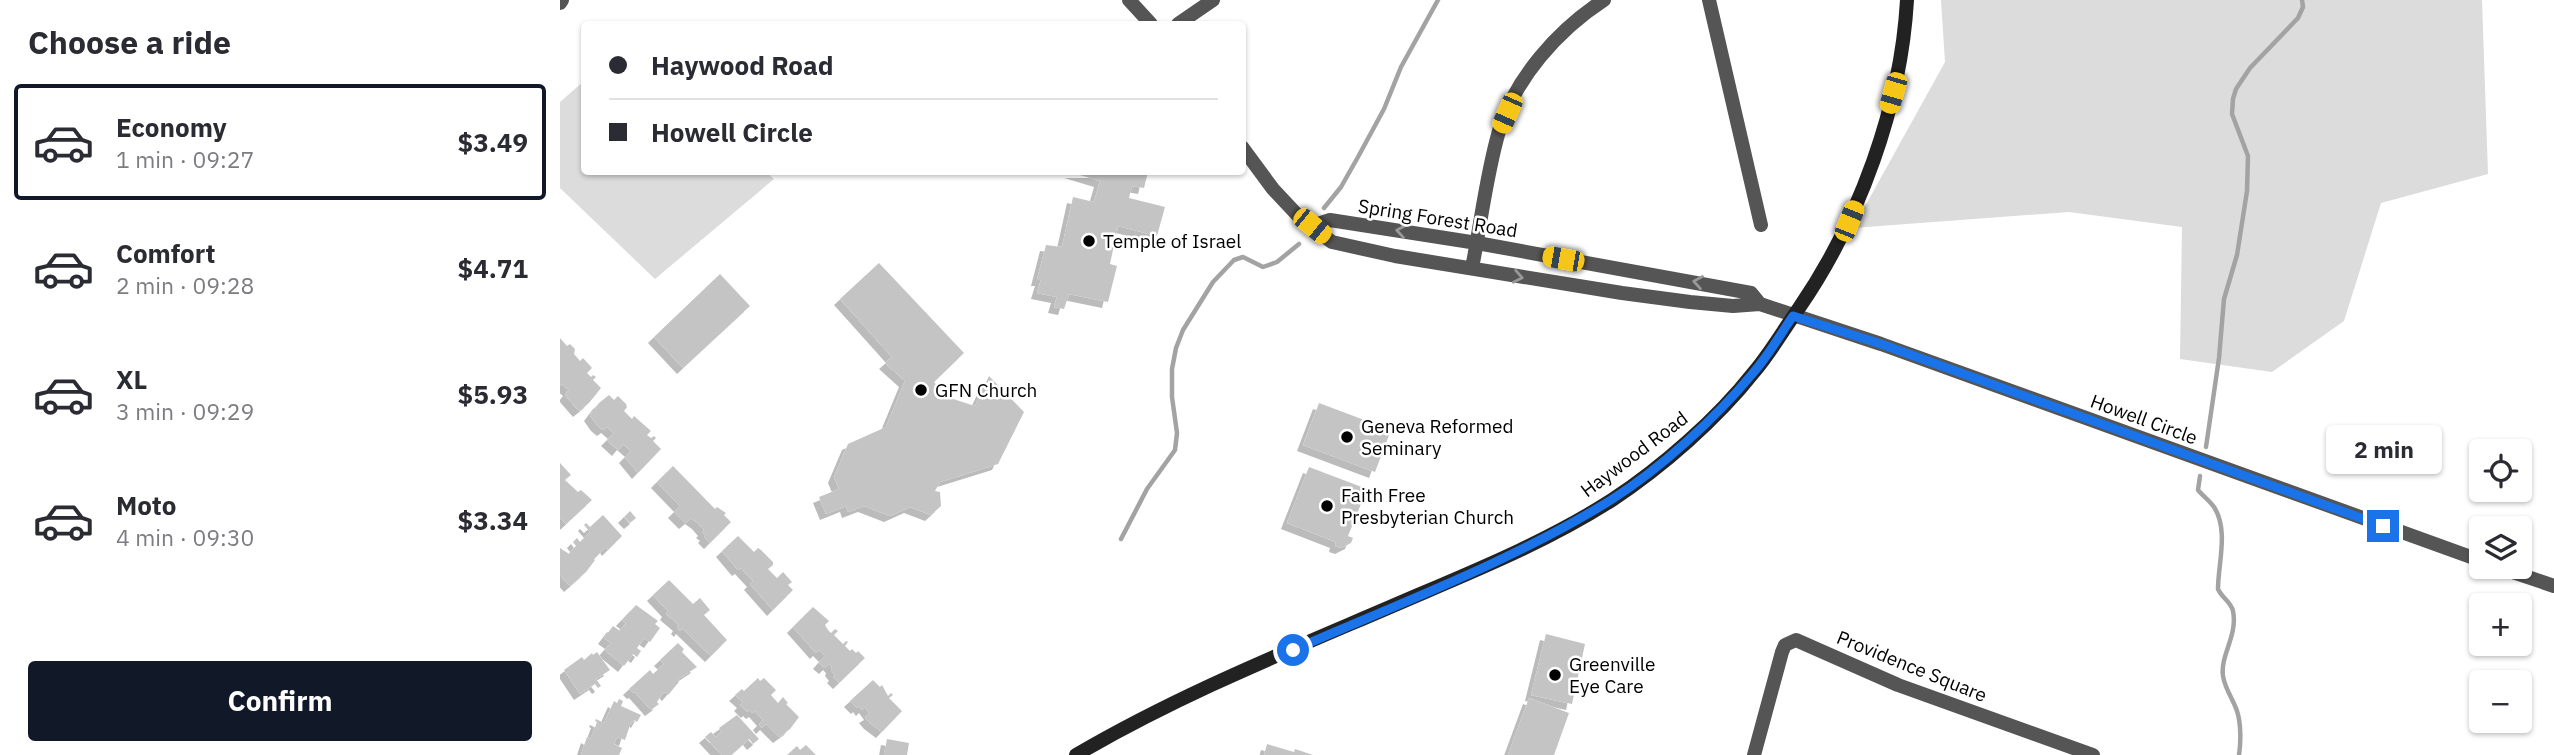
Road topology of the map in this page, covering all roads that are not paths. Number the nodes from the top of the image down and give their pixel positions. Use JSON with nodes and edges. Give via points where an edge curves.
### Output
{"nodes":[{"id":1,"x":1129,"y":0,"type":"edge"},
{"id":2,"x":1213,"y":0,"type":"edge"},
{"id":3,"x":1604,"y":0,"type":"edge"},
{"id":4,"x":1709,"y":0,"type":"edge"},
{"id":5,"x":1908,"y":0,"type":"edge"},
{"id":6,"x":1148,"y":21,"type":"edge"},
{"id":7,"x":1182,"y":21,"type":"edge"},
{"id":8,"x":1246,"y":153,"type":"edge"},
{"id":9,"x":1761,"y":225,"type":"dead end"},
{"id":10,"x":1312,"y":226,"type":"junction"},
{"id":11,"x":1477,"y":243,"type":"junction"},
{"id":12,"x":1472,"y":268,"type":"junction"},
{"id":13,"x":1760,"y":304,"type":"junction"},
{"id":14,"x":1793,"y":316,"type":"junction"},
{"id":15,"x":2469,"y":556,"type":"edge"},
{"id":16,"x":2532,"y":579,"type":"edge"},
{"id":17,"x":2554,"y":586,"type":"edge"},
{"id":18,"x":2088,"y":754,"type":"edge"},
{"id":19,"x":1076,"y":755,"type":"edge"},
{"id":20,"x":1754,"y":755,"type":"edge"}],
"edges":[{"from":1,"to":6,"type":"street"},
{"from":2,"to":7,"type":"street"},
{"from":3,"to":11,"type":"street","via":[[1556,39],[1515,96],[1499,130]]},
{"from":4,"to":9,"type":"street"},
{"from":5,"to":14,"type":"main road","name":"Haywood Road","via":[[1893,93],[1866,177],[1823,273]]},
{"from":8,"to":10,"type":"street","name":"Spring Forest Road","via":[[1273,189]]},
{"from":11,"to":10,"type":"street","name":"Spring Forest Road","one_way":true,"via":[[1330,220]]},
{"from":10,"to":12,"type":"street","name":"Spring Forest Road","via":[[1332,242],[1354,248]]},
{"from":11,"to":12,"type":"street"},
{"from":13,"to":11,"type":"street","name":"Spring Forest Road","one_way":true,"via":[[1751,293]]},
{"from":12,"to":13,"type":"street","name":"Spring Forest Road","one_way":true,"via":[[1690,302]]},
{"from":13,"to":14,"type":"street","name":"Spring Forest Road"},
{"from":14,"to":15,"type":"street","name":"Howell Circle"},
{"from":14,"to":19,"type":"main road","name":"Haywood Road","via":[[1755,372],[1727,402],[1613,499],[1524,548],[1239,673]]},
{"from":16,"to":17,"type":"street"},
{"from":18,"to":20,"type":"street","name":"Providence Square","via":[[1887,681],[1796,640],[1782,652]]}]}
